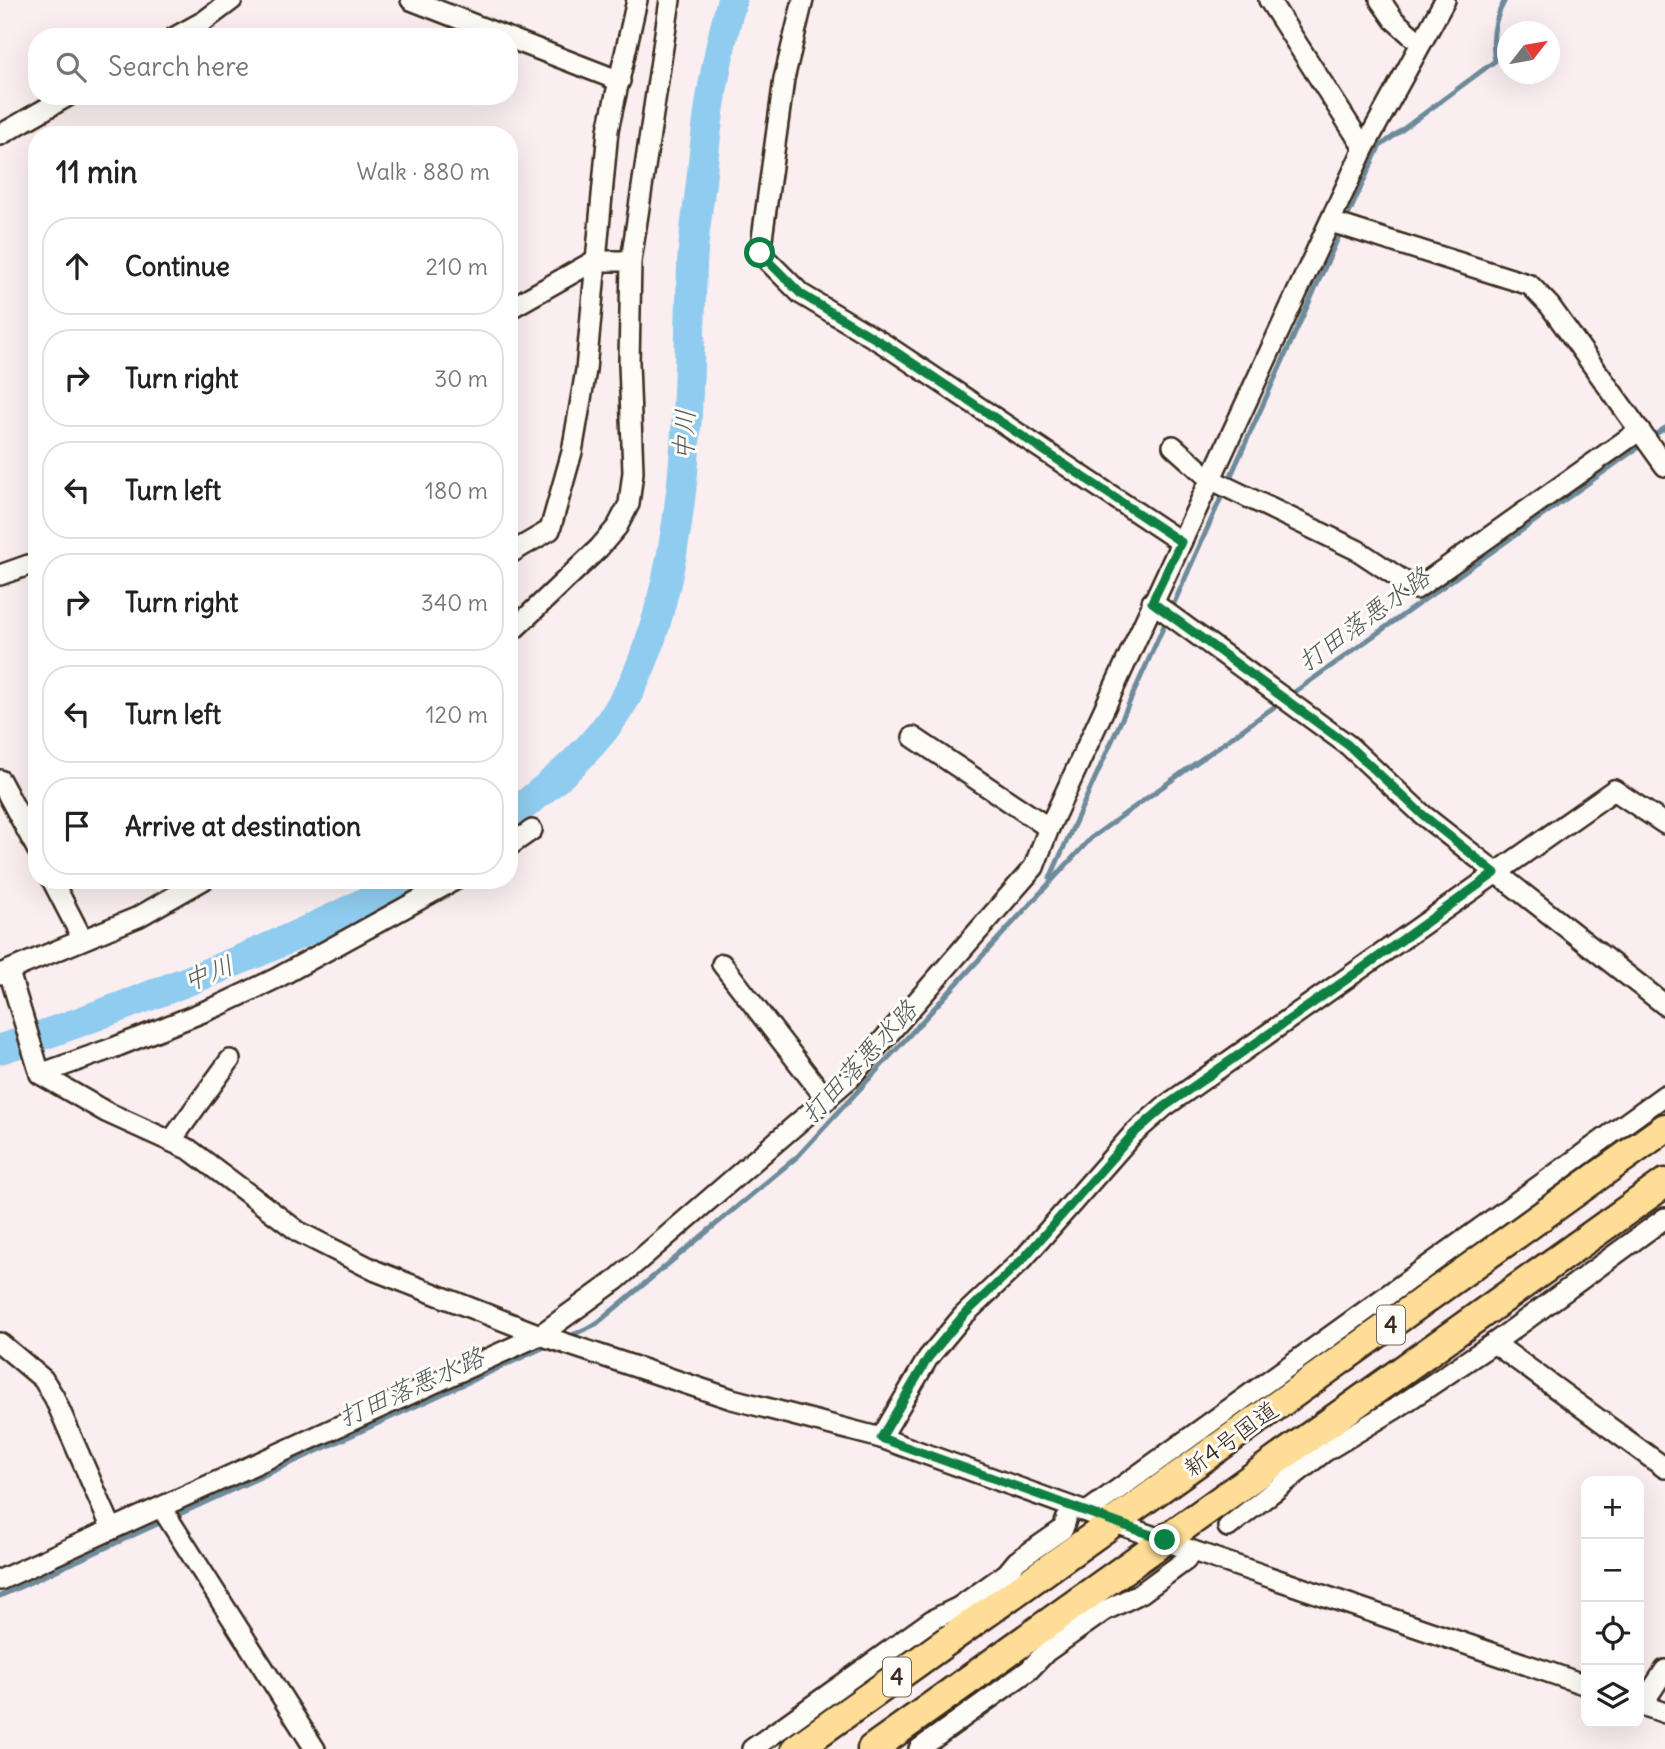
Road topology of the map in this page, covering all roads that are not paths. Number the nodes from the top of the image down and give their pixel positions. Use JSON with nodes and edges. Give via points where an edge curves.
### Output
{"nodes":[{"id":1,"x":232,"y":0,"type":"edge"},
{"id":2,"x":411,"y":0,"type":"edge"},
{"id":3,"x":637,"y":0,"type":"edge"},
{"id":4,"x":670,"y":0,"type":"edge"},
{"id":5,"x":803,"y":0,"type":"edge"},
{"id":6,"x":1269,"y":0,"type":"edge"},
{"id":7,"x":1380,"y":0,"type":"edge"},
{"id":8,"x":1445,"y":0,"type":"edge"},
{"id":9,"x":208,"y":28,"type":"edge"},
{"id":10,"x":484,"y":28,"type":"edge"},
{"id":11,"x":518,"y":41,"type":"edge"},
{"id":12,"x":1420,"y":43,"type":"junction"},
{"id":13,"x":620,"y":81,"type":"junction"},
{"id":14,"x":52,"y":105,"type":"edge"},
{"id":15,"x":0,"y":135,"type":"edge"},
{"id":16,"x":1364,"y":148,"type":"junction"},
{"id":17,"x":1331,"y":222,"type":"junction"},
{"id":18,"x":594,"y":261,"type":"junction"},
{"id":19,"x":631,"y":261,"type":"junction"},
{"id":20,"x":518,"y":304,"type":"edge"},
{"id":21,"x":1640,"y":430,"type":"junction"},
{"id":22,"x":1173,"y":446,"type":"dead end"},
{"id":23,"x":1665,"y":466,"type":"edge"},
{"id":24,"x":1210,"y":479,"type":"junction"},
{"id":25,"x":1181,"y":542,"type":"junction"},
{"id":26,"x":518,"y":549,"type":"edge"},
{"id":27,"x":28,"y":565,"type":"edge"},
{"id":28,"x":0,"y":575,"type":"edge"},
{"id":29,"x":1152,"y":602,"type":"junction"},
{"id":30,"x":518,"y":625,"type":"edge"},
{"id":31,"x":913,"y":737,"type":"dead end"},
{"id":32,"x":0,"y":780,"type":"edge"},
{"id":33,"x":28,"y":821,"type":"edge"},
{"id":34,"x":1665,"y":824,"type":"edge"},
{"id":35,"x":1049,"y":828,"type":"junction"},
{"id":36,"x":532,"y":830,"type":"dead end"},
{"id":37,"x":518,"y":840,"type":"edge"},
{"id":38,"x":1495,"y":873,"type":"junction"},
{"id":39,"x":57,"y":889,"type":"edge"},
{"id":40,"x":187,"y":889,"type":"edge"},
{"id":41,"x":439,"y":889,"type":"edge"},
{"id":42,"x":82,"y":938,"type":"junction"},
{"id":43,"x":722,"y":964,"type":"dead end"},
{"id":44,"x":4,"y":973,"type":"edge"},
{"id":45,"x":1665,"y":1005,"type":"edge"},
{"id":46,"x":230,"y":1060,"type":"dead end"},
{"id":47,"x":40,"y":1074,"type":"junction"},
{"id":48,"x":1665,"y":1095,"type":"edge"},
{"id":49,"x":827,"y":1100,"type":"junction"},
{"id":50,"x":1665,"y":1128,"type":"edge"},
{"id":51,"x":171,"y":1141,"type":"junction"},
{"id":52,"x":1665,"y":1183,"type":"edge"},
{"id":53,"x":1665,"y":1218,"type":"edge"},
{"id":54,"x":540,"y":1335,"type":"junction"},
{"id":55,"x":0,"y":1343,"type":"edge"},
{"id":56,"x":1494,"y":1343,"type":"junction"},
{"id":57,"x":881,"y":1438,"type":"junction"},
{"id":58,"x":1303,"y":1454,"type":"junction"},
{"id":59,"x":1665,"y":1468,"type":"edge"},
{"id":60,"x":161,"y":1507,"type":"junction"},
{"id":61,"x":1088,"y":1511,"type":"junction"},
{"id":62,"x":1066,"y":1520,"type":"dead end"},
{"id":63,"x":1116,"y":1521,"type":"junction"},
{"id":64,"x":1228,"y":1527,"type":"dead end"},
{"id":65,"x":112,"y":1529,"type":"junction"},
{"id":66,"x":1165,"y":1540,"type":"junction"},
{"id":67,"x":1186,"y":1560,"type":"dead end"},
{"id":68,"x":0,"y":1580,"type":"edge"},
{"id":69,"x":991,"y":1596,"type":"junction"},
{"id":70,"x":1070,"y":1621,"type":"junction"},
{"id":71,"x":1665,"y":1670,"type":"edge"},
{"id":72,"x":1581,"y":1683,"type":"edge"},
{"id":73,"x":1644,"y":1699,"type":"edge"},
{"id":74,"x":1644,"y":1705,"type":"edge"},
{"id":75,"x":1665,"y":1713,"type":"edge"},
{"id":76,"x":315,"y":1749,"type":"edge"},
{"id":77,"x":752,"y":1749,"type":"edge"},
{"id":78,"x":796,"y":1749,"type":"edge"},
{"id":79,"x":872,"y":1749,"type":"edge"},
{"id":80,"x":919,"y":1749,"type":"edge"}],
"edges":[{"from":1,"to":9,"type":"street"},
{"from":2,"to":10,"type":"street"},
{"from":3,"to":13,"type":"street"},
{"from":4,"to":19,"type":"street"},
{"from":5,"to":25,"type":"street","via":[[784,79],[760,253],[801,294]]},
{"from":6,"to":16,"type":"street"},
{"from":7,"to":12,"type":"street"},
{"from":8,"to":12,"type":"street"},
{"from":11,"to":13,"type":"street"},
{"from":12,"to":16,"type":"street"},
{"from":13,"to":18,"type":"street","via":[[608,130]]},
{"from":14,"to":15,"type":"street"},
{"from":16,"to":17,"type":"street"},
{"from":17,"to":21,"type":"street","via":[[1530,285]]},
{"from":17,"to":24,"type":"street"},
{"from":18,"to":19,"type":"street"},
{"from":18,"to":20,"type":"street"},
{"from":18,"to":26,"type":"street","via":[[586,370],[572,452],[550,530]]},
{"from":19,"to":30,"type":"street","via":[[633,472],[629,505],[600,548]]},
{"from":21,"to":23,"type":"street"},
{"from":21,"to":24,"type":"street","via":[[1416,589],[1357,550]]},
{"from":22,"to":24,"type":"street"},
{"from":24,"to":25,"type":"street"},
{"from":25,"to":29,"type":"street"},
{"from":27,"to":28,"type":"street"},
{"from":29,"to":35,"type":"street"},
{"from":29,"to":38,"type":"street","via":[[1348,745],[1423,815]]},
{"from":31,"to":35,"type":"street"},
{"from":32,"to":33,"type":"street"},
{"from":34,"to":38,"type":"street","via":[[1614,790]]},
{"from":35,"to":49,"type":"street","via":[[1034,867]]},
{"from":36,"to":37,"type":"street"},
{"from":38,"to":45,"type":"street"},
{"from":38,"to":57,"type":"street","via":[[1164,1107],[1133,1134],[928,1358]]},
{"from":39,"to":42,"type":"street"},
{"from":40,"to":42,"type":"street","via":[[138,917]]},
{"from":41,"to":47,"type":"street","via":[[218,1006]]},
{"from":42,"to":44,"type":"street"},
{"from":43,"to":49,"type":"street"},
{"from":44,"to":47,"type":"street"},
{"from":46,"to":51,"type":"street"},
{"from":47,"to":51,"type":"street","via":[[106,1112]]},
{"from":48,"to":61,"type":"street"},
{"from":49,"to":54,"type":"street","via":[[616,1280]]},
{"from":50,"to":63,"type":"highway","name":"新4号国道","number":"4"},
{"from":51,"to":54,"type":"street","via":[[190,1150],[299,1232],[376,1271]]},
{"from":52,"to":58,"type":"highway","name":"新4号国道","number":"4"},
{"from":53,"to":56,"type":"street"},
{"from":54,"to":57,"type":"street","via":[[732,1399]]},
{"from":54,"to":60,"type":"street"},
{"from":55,"to":65,"type":"street","via":[[43,1379]]},
{"from":56,"to":58,"type":"street"},
{"from":56,"to":59,"type":"street"},
{"from":57,"to":61,"type":"street"},
{"from":58,"to":64,"type":"street","via":[[1265,1500]]},
{"from":58,"to":66,"type":"highway","name":"新4号国道","number":"4"},
{"from":60,"to":65,"type":"street"},
{"from":60,"to":76,"type":"street"},
{"from":61,"to":63,"type":"street"},
{"from":62,"to":69,"type":"street","via":[[1063,1529],[1017,1561]]},
{"from":63,"to":66,"type":"street"},
{"from":63,"to":69,"type":"highway","name":"新4号国道","number":"4"},
{"from":65,"to":68,"type":"street"},
{"from":66,"to":70,"type":"highway","name":"新4号国道","number":"4"},
{"from":66,"to":72,"type":"street"},
{"from":67,"to":70,"type":"street","via":[[1141,1593]]},
{"from":69,"to":77,"type":"street","via":[[932,1620]]},
{"from":69,"to":78,"type":"highway","name":"新4号国道","number":"4"},
{"from":70,"to":79,"type":"highway","name":"新4号国道","number":"4"},
{"from":70,"to":80,"type":"street","via":[[1029,1670]]},
{"from":71,"to":73,"type":"street"},
{"from":74,"to":75,"type":"street"}]}
